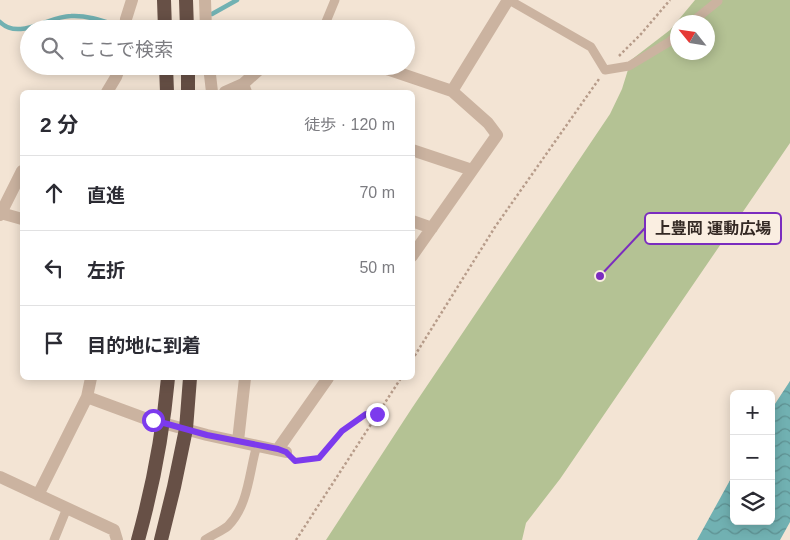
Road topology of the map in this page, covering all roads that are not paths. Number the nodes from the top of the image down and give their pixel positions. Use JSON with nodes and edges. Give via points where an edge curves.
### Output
{"nodes":[{"id":1,"x":132,"y":0,"type":"edge"},
{"id":2,"x":164,"y":0,"type":"edge"},
{"id":3,"x":186,"y":0,"type":"edge"},
{"id":4,"x":205,"y":0,"type":"edge"},
{"id":5,"x":335,"y":0,"type":"edge"},
{"id":6,"x":508,"y":0,"type":"edge"},
{"id":7,"x":718,"y":1,"type":"edge"},
{"id":8,"x":701,"y":15,"type":"edge"},
{"id":9,"x":126,"y":20,"type":"edge"},
{"id":10,"x":165,"y":20,"type":"edge"},
{"id":11,"x":186,"y":20,"type":"edge"},
{"id":12,"x":206,"y":20,"type":"edge"},
{"id":13,"x":326,"y":20,"type":"edge"},
{"id":14,"x":670,"y":41,"type":"edge"},
{"id":15,"x":117,"y":75,"type":"edge"},
{"id":16,"x":166,"y":75,"type":"edge"},
{"id":17,"x":188,"y":75,"type":"edge"},
{"id":18,"x":210,"y":75,"type":"edge"},
{"id":19,"x":256,"y":75,"type":"edge"},
{"id":20,"x":405,"y":75,"type":"edge"},
{"id":21,"x":108,"y":90,"type":"edge"},
{"id":22,"x":167,"y":90,"type":"edge"},
{"id":23,"x":188,"y":90,"type":"edge"},
{"id":24,"x":212,"y":90,"type":"edge"},
{"id":25,"x":246,"y":90,"type":"edge"},
{"id":26,"x":452,"y":91,"type":"junction"},
{"id":27,"x":415,"y":151,"type":"edge"},
{"id":28,"x":472,"y":170,"type":"junction"},
{"id":29,"x":20,"y":175,"type":"edge"},
{"id":30,"x":0,"y":214,"type":"edge"},
{"id":31,"x":20,"y":219,"type":"edge"},
{"id":32,"x":415,"y":222,"type":"edge"},
{"id":33,"x":432,"y":228,"type":"junction"},
{"id":34,"x":415,"y":252,"type":"edge"},
{"id":35,"x":91,"y":380,"type":"edge"},
{"id":36,"x":168,"y":380,"type":"edge"},
{"id":37,"x":190,"y":380,"type":"edge"},
{"id":38,"x":245,"y":380,"type":"edge"},
{"id":39,"x":327,"y":380,"type":"edge"},
{"id":40,"x":87,"y":398,"type":"junction"},
{"id":41,"x":164,"y":423,"type":"junction"},
{"id":42,"x":186,"y":429,"type":"junction"},
{"id":43,"x":238,"y":441,"type":"junction"},
{"id":44,"x":256,"y":445,"type":"junction"},
{"id":45,"x":0,"y":477,"type":"edge"},
{"id":46,"x":38,"y":495,"type":"junction"},
{"id":47,"x":67,"y":508,"type":"junction"},
{"id":48,"x":54,"y":540,"type":"edge"},
{"id":49,"x":117,"y":540,"type":"edge"},
{"id":50,"x":138,"y":540,"type":"edge"},
{"id":51,"x":161,"y":540,"type":"edge"},
{"id":52,"x":204,"y":540,"type":"edge"}],
"edges":[{"from":1,"to":9,"type":"street"},
{"from":2,"to":10,"type":"highway"},
{"from":3,"to":11,"type":"highway"},
{"from":4,"to":12,"type":"street"},
{"from":5,"to":13,"type":"lane"},
{"from":6,"to":14,"type":"lane","via":[[591,47],[605,70],[629,66]]},
{"from":6,"to":26,"type":"street"},
{"from":7,"to":8,"type":"lane"},
{"from":15,"to":21,"type":"street"},
{"from":16,"to":22,"type":"highway"},
{"from":17,"to":23,"type":"highway"},
{"from":18,"to":24,"type":"street"},
{"from":19,"to":25,"type":"street"},
{"from":20,"to":26,"type":"street"},
{"from":26,"to":28,"type":"street","via":[[488,123],[496,135]]},
{"from":27,"to":28,"type":"street"},
{"from":28,"to":33,"type":"street"},
{"from":29,"to":30,"type":"street"},
{"from":30,"to":31,"type":"street"},
{"from":32,"to":33,"type":"street"},
{"from":33,"to":34,"type":"street"},
{"from":35,"to":40,"type":"street"},
{"from":36,"to":41,"type":"highway"},
{"from":37,"to":42,"type":"highway"},
{"from":38,"to":43,"type":"street"},
{"from":39,"to":44,"type":"street","via":[[282,451]]},
{"from":40,"to":41,"type":"street"},
{"from":40,"to":46,"type":"street"},
{"from":41,"to":42,"type":"street"},
{"from":41,"to":50,"type":"highway"},
{"from":42,"to":43,"type":"street"},
{"from":42,"to":51,"type":"highway"},
{"from":43,"to":44,"type":"street"},
{"from":44,"to":52,"type":"lane","via":[[239,512],[227,527]]},
{"from":45,"to":46,"type":"street"},
{"from":46,"to":47,"type":"street"},
{"from":47,"to":48,"type":"lane"},
{"from":47,"to":49,"type":"street","via":[[114,530]]}]}
